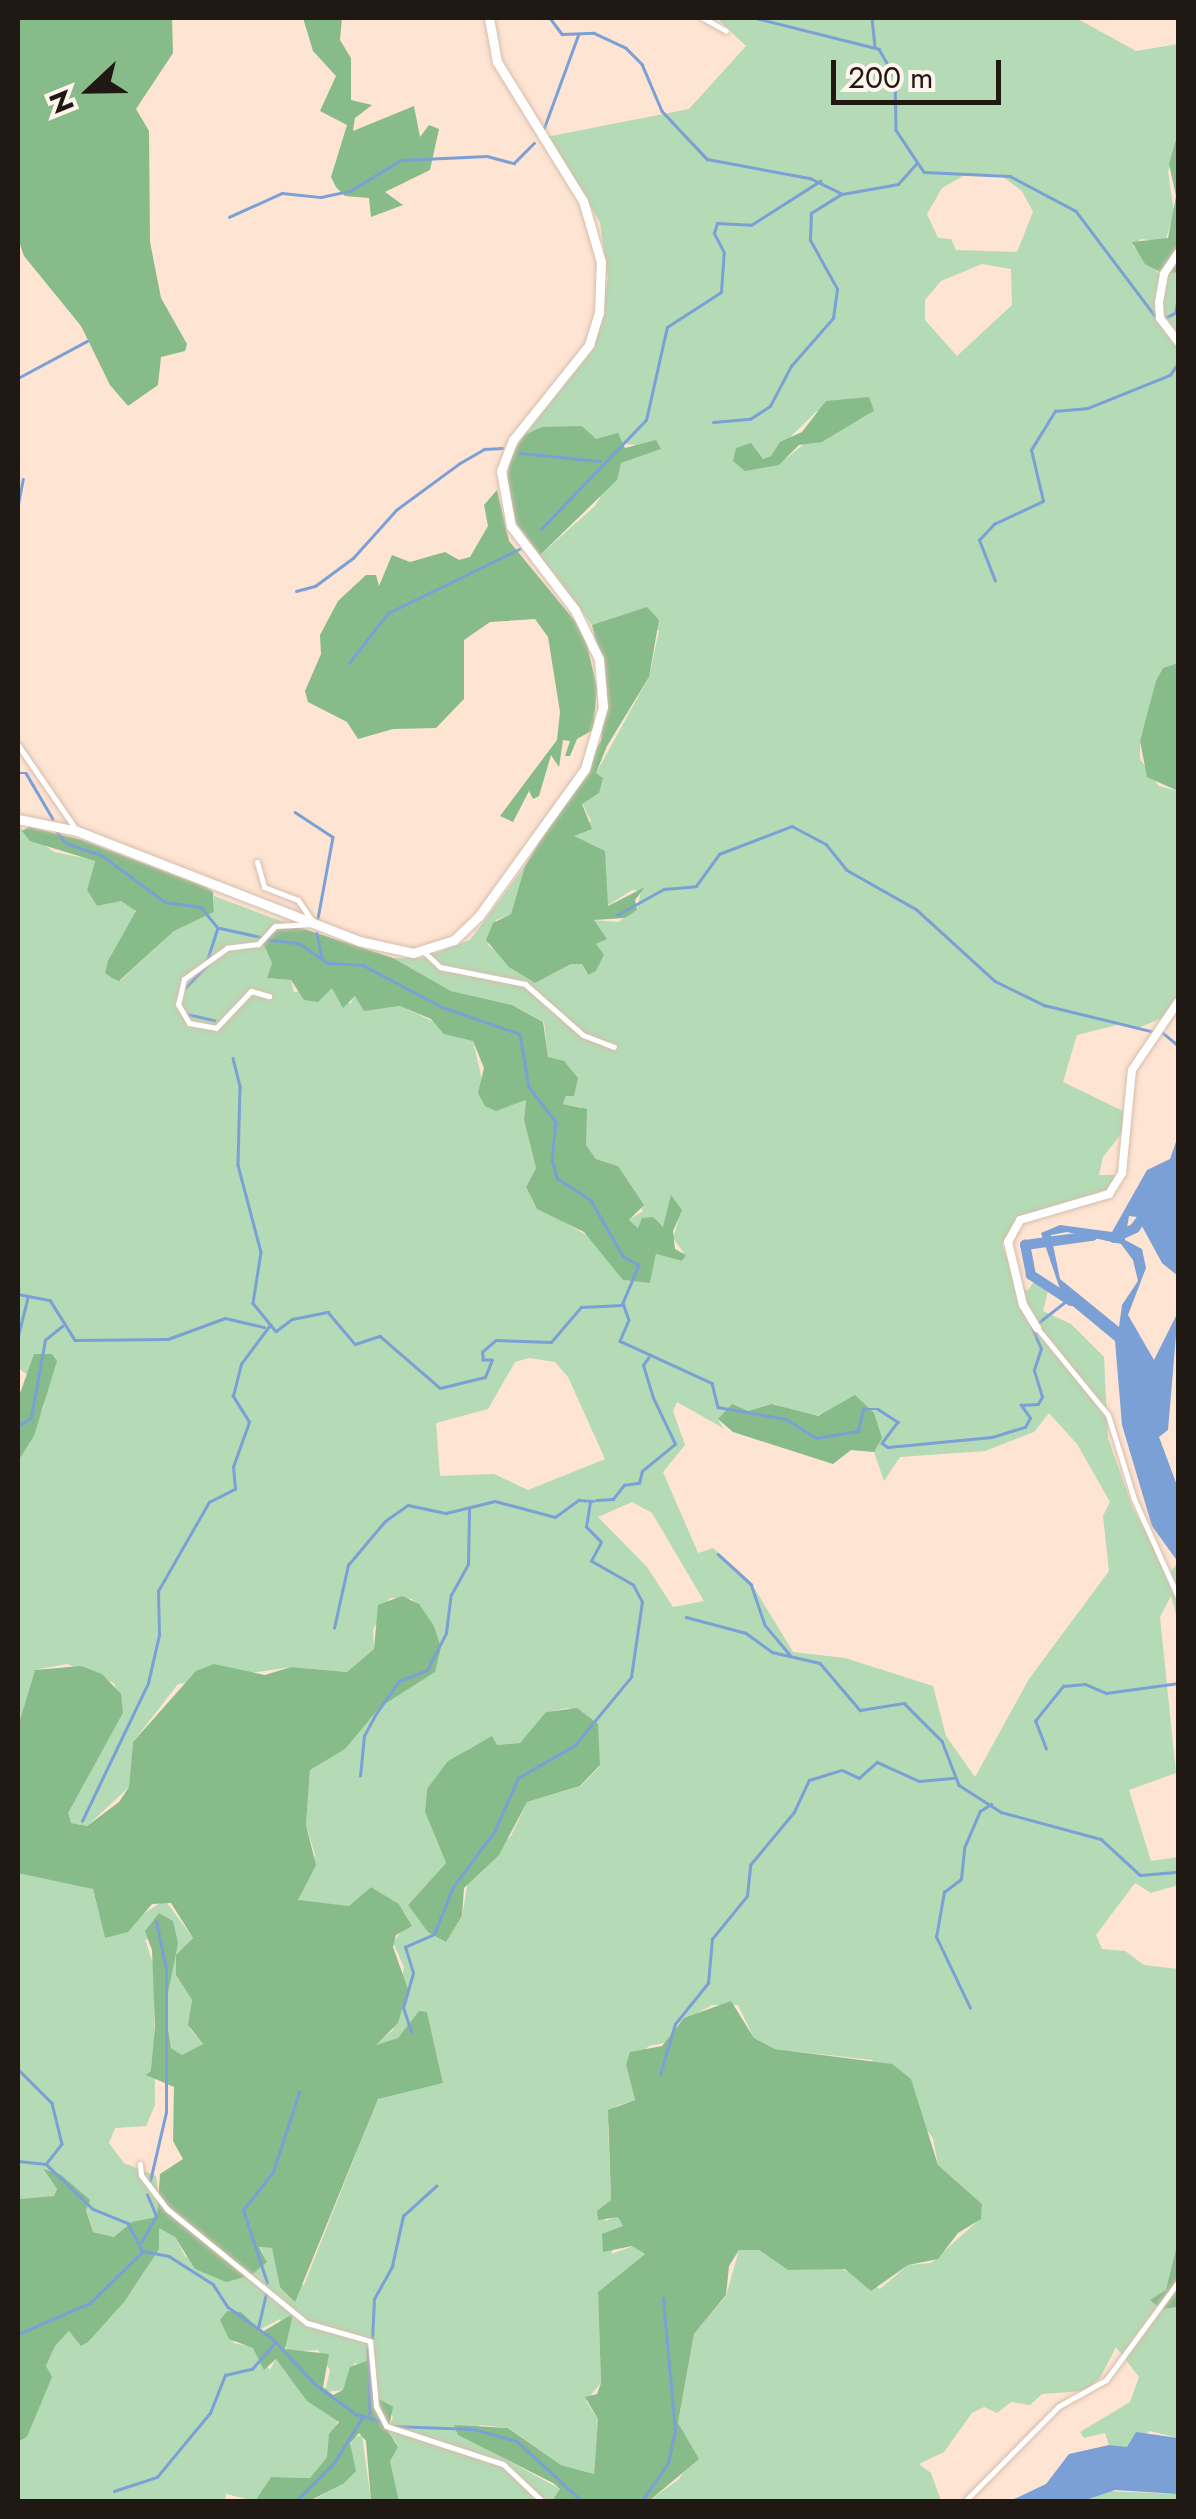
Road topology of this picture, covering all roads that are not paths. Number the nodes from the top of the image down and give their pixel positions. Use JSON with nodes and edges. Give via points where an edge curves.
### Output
{"nodes":[{"id":1,"x":489,"y":18,"type":"edge"},
{"id":2,"x":703,"y":18,"type":"edge"},
{"id":3,"x":726,"y":31,"type":"dead end"},
{"id":4,"x":1178,"y":253,"type":"edge"},
{"id":5,"x":1178,"y":342,"type":"edge"},
{"id":6,"x":18,"y":746,"type":"edge"},
{"id":7,"x":18,"y":820,"type":"edge"},
{"id":8,"x":77,"y":831,"type":"junction"},
{"id":9,"x":258,"y":862,"type":"dead end"},
{"id":10,"x":314,"y":924,"type":"junction"},
{"id":11,"x":424,"y":952,"type":"junction"},
{"id":12,"x":269,"y":996,"type":"dead end"},
{"id":13,"x":1178,"y":1002,"type":"edge"},
{"id":14,"x":614,"y":1047,"type":"dead end"},
{"id":15,"x":1035,"y":1326,"type":"joint"},
{"id":16,"x":1178,"y":1597,"type":"edge"},
{"id":17,"x":140,"y":2164,"type":"dead end"},
{"id":18,"x":1178,"y":2282,"type":"edge"},
{"id":19,"x":543,"y":2502,"type":"edge"},
{"id":20,"x":964,"y":2502,"type":"edge"}],
"edges":[{"from":1,"to":11,"type":"main road","via":[[497,62],[583,201],[601,262],[599,313],[589,345],[513,440],[501,480],[511,526],[594,644],[603,707],[585,769],[522,862],[466,930]]},
{"from":2,"to":3,"type":"street"},
{"from":4,"to":5,"type":"street","via":[[1164,274],[1158,303],[1160,318]]},
{"from":6,"to":8,"type":"street"},
{"from":7,"to":8,"type":"main road"},
{"from":8,"to":10,"type":"main road"},
{"from":9,"to":10,"type":"street","via":[[264,886],[298,900]]},
{"from":10,"to":11,"type":"main road","via":[[384,950]]},
{"from":10,"to":12,"type":"street","via":[[276,926],[258,944],[226,948],[184,979],[178,1004],[190,1023],[216,1028],[251,991]]},
{"from":11,"to":14,"type":"street","via":[[440,967],[525,984],[583,1035]]},
{"from":13,"to":15,"type":"street","via":[[1132,1070],[1122,1173],[1109,1194],[1020,1220],[1008,1242]]},
{"from":15,"to":16,"type":"street","via":[[1108,1415],[1134,1498]]},
{"from":17,"to":19,"type":"street","via":[[140,2175],[168,2209],[307,2323],[370,2341],[376,2406],[386,2426],[503,2464]]},
{"from":18,"to":20,"type":"street","via":[[1106,2380],[1060,2406]]}]}
